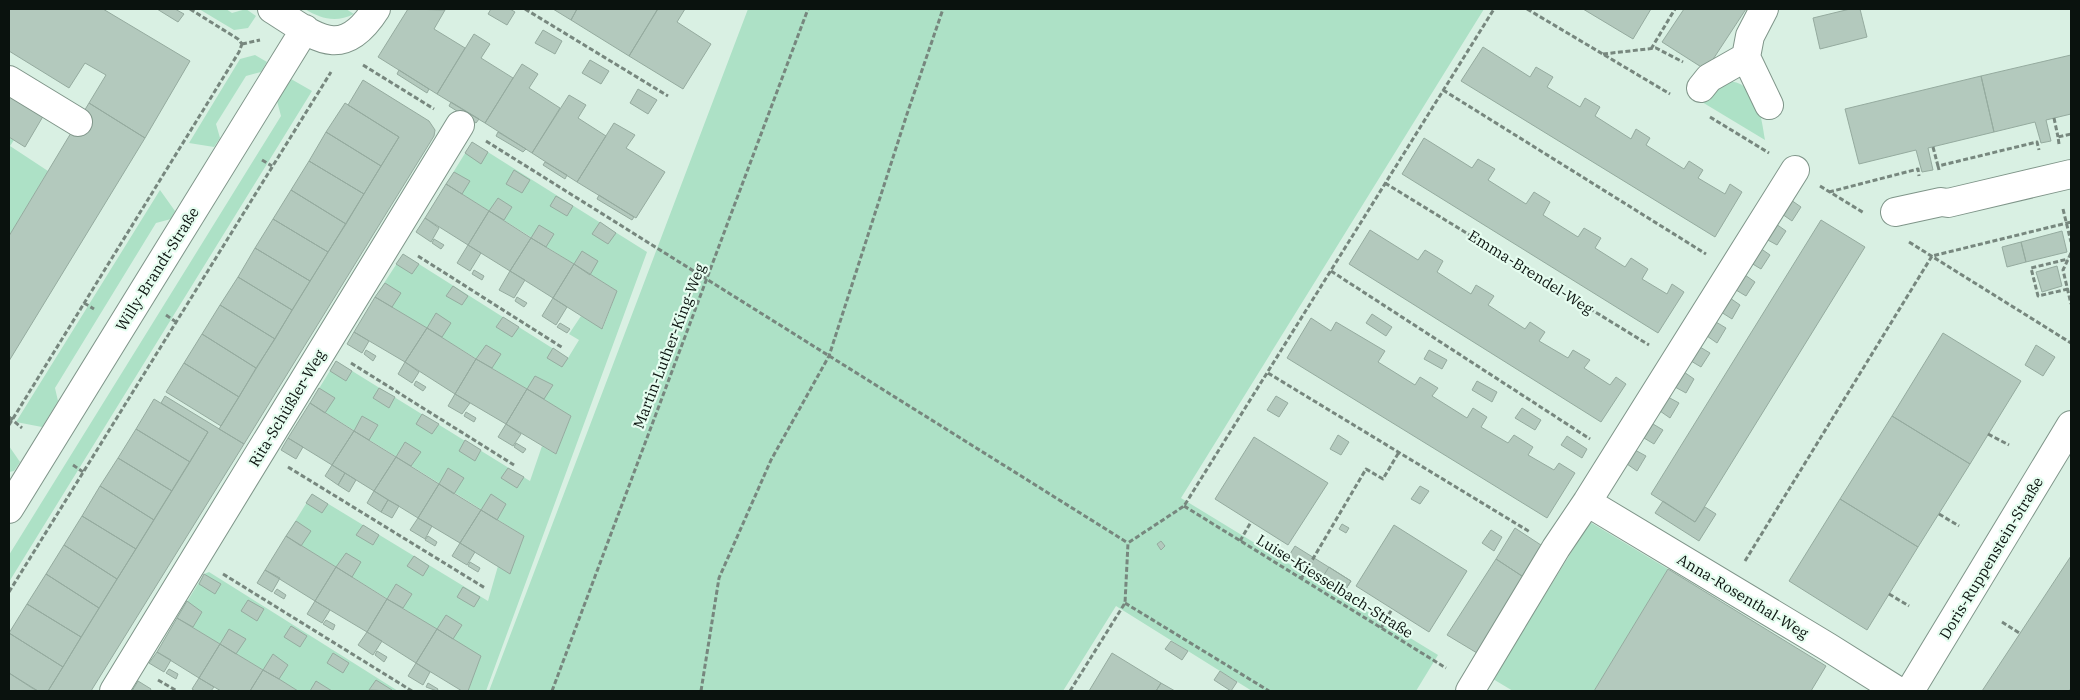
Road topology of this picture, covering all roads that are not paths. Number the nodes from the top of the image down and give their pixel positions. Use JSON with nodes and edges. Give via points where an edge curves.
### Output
{"nodes":[{"id":1,"x":272,"y":9,"type":"edge"},
{"id":2,"x":376,"y":9,"type":"edge"},
{"id":3,"x":1766,"y":10,"type":"edge"},
{"id":4,"x":305,"y":29,"type":"junction"},
{"id":5,"x":1746,"y":57,"type":"junction"},
{"id":6,"x":9,"y":80,"type":"edge"},
{"id":7,"x":1705,"y":83,"type":"road end"},
{"id":8,"x":1769,"y":105,"type":"dead end"},
{"id":9,"x":78,"y":122,"type":"dead end"},
{"id":10,"x":460,"y":125,"type":"dead end"},
{"id":11,"x":1795,"y":170,"type":"dead end"},
{"id":12,"x":2071,"y":174,"type":"edge"},
{"id":13,"x":1895,"y":212,"type":"dead end"},
{"id":14,"x":2071,"y":425,"type":"edge"},
{"id":15,"x":1588,"y":502,"type":"junction"},
{"id":16,"x":9,"y":509,"type":"edge"},
{"id":17,"x":1471,"y":688,"type":"edge"},
{"id":18,"x":114,"y":691,"type":"edge"},
{"id":19,"x":1898,"y":691,"type":"edge"},
{"id":20,"x":1910,"y":691,"type":"edge"}],
"edges":[{"from":1,"to":4,"type":"street"},
{"from":2,"to":4,"type":"street","via":[[363,27],[341,41],[331,42]]},
{"from":3,"to":5,"type":"street","via":[[1750,36]]},
{"from":4,"to":16,"type":"street","name":"Willy-Brandt-Straße"},
{"from":5,"to":7,"type":"street"},
{"from":5,"to":8,"type":"street"},
{"from":6,"to":9,"type":"street"},
{"from":10,"to":18,"type":"street","name":"Rita-Schüßler-Weg"},
{"from":11,"to":15,"type":"street"},
{"from":12,"to":13,"type":"street"},
{"from":14,"to":20,"type":"street","name":"Doris-Ruppenstein-Straße"},
{"from":15,"to":17,"type":"street","via":[[1556,548]]},
{"from":15,"to":19,"type":"street","name":"Anna-Rosenthal-Weg"}]}
